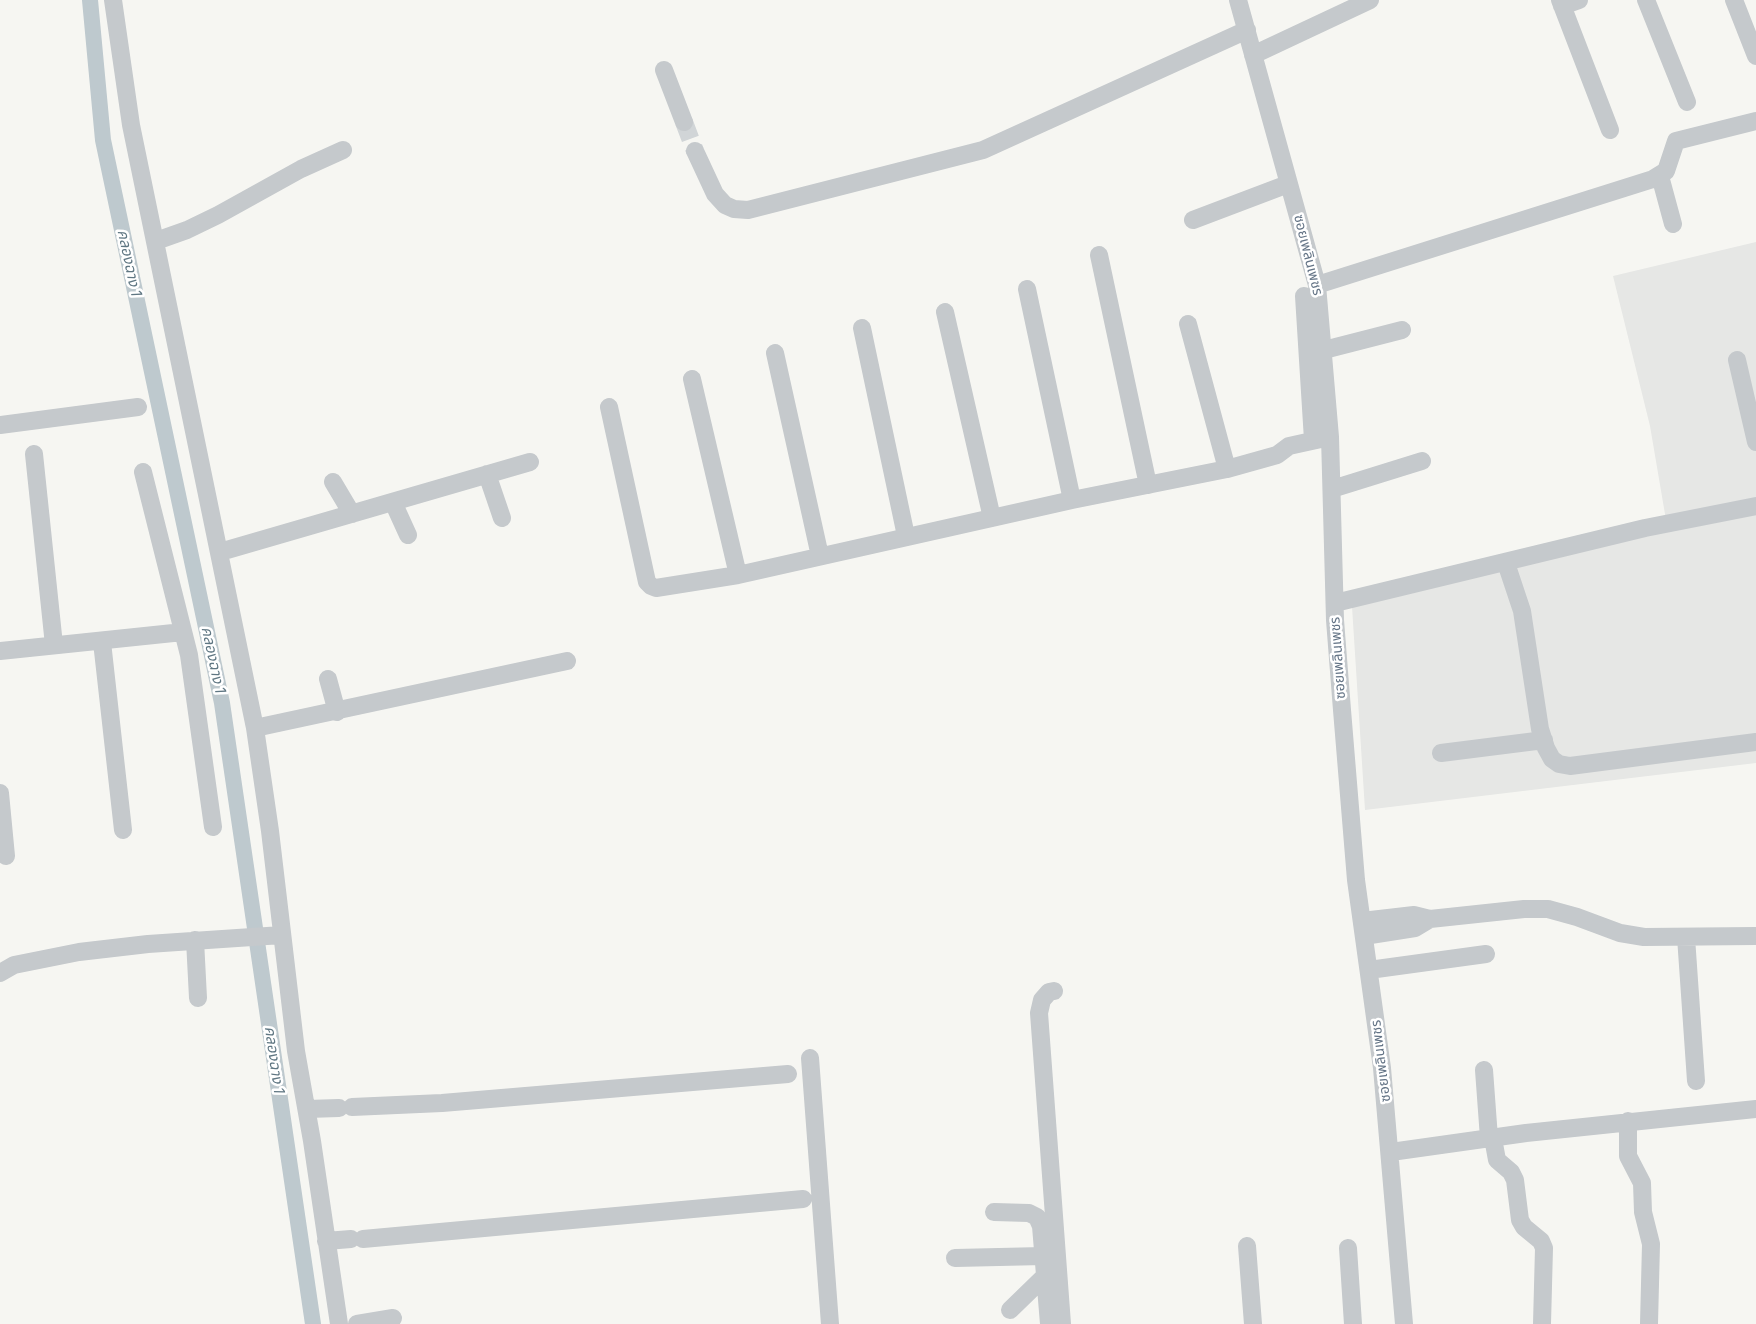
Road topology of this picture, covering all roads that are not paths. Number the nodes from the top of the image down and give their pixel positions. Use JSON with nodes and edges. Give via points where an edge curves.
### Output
{"nodes":[{"id":1,"x":113,"y":0,"type":"edge"},
{"id":2,"x":1238,"y":0,"type":"edge"},
{"id":3,"x":1370,"y":0,"type":"edge"},
{"id":4,"x":1579,"y":0,"type":"edge"},
{"id":5,"x":1646,"y":0,"type":"edge"},
{"id":6,"x":1734,"y":0,"type":"edge"},
{"id":7,"x":1561,"y":3,"type":"edge"},
{"id":8,"x":1247,"y":30,"type":"junction"},
{"id":9,"x":1253,"y":55,"type":"junction"},
{"id":10,"x":1756,"y":56,"type":"edge"},
{"id":11,"x":664,"y":70,"type":"dead end"},
{"id":12,"x":1687,"y":102,"type":"dead end"},
{"id":13,"x":1756,"y":121,"type":"edge"},
{"id":14,"x":684,"y":122,"type":"tunnel mouth"},
{"id":15,"x":1610,"y":130,"type":"dead end"},
{"id":16,"x":343,"y":150,"type":"dead end"},
{"id":17,"x":695,"y":151,"type":"tunnel mouth"},
{"id":18,"x":1660,"y":176,"type":"junction"},
{"id":19,"x":1288,"y":184,"type":"junction"},
{"id":20,"x":1193,"y":220,"type":"dead end"},
{"id":21,"x":1673,"y":224,"type":"dead end"},
{"id":22,"x":156,"y":241,"type":"junction"},
{"id":23,"x":1099,"y":255,"type":"dead end"},
{"id":24,"x":1318,"y":285,"type":"junction"},
{"id":25,"x":1027,"y":288,"type":"dead end"},
{"id":26,"x":1304,"y":296,"type":"dead end"},
{"id":27,"x":945,"y":312,"type":"dead end"},
{"id":28,"x":1188,"y":324,"type":"dead end"},
{"id":29,"x":862,"y":328,"type":"dead end"},
{"id":30,"x":1402,"y":330,"type":"dead end"},
{"id":31,"x":1324,"y":350,"type":"junction"},
{"id":32,"x":776,"y":353,"type":"dead end"},
{"id":33,"x":1737,"y":360,"type":"dead end"},
{"id":34,"x":692,"y":379,"type":"dead end"},
{"id":35,"x":138,"y":407,"type":"dead end"},
{"id":36,"x":609,"y":407,"type":"dead end"},
{"id":37,"x":0,"y":426,"type":"edge"},
{"id":38,"x":1325,"y":442,"type":"junction"},
{"id":39,"x":1756,"y":442,"type":"edge"},
{"id":40,"x":34,"y":454,"type":"dead end"},
{"id":41,"x":1422,"y":461,"type":"dead end"},
{"id":42,"x":530,"y":462,"type":"dead end"},
{"id":43,"x":1227,"y":469,"type":"junction"},
{"id":44,"x":143,"y":472,"type":"dead end"},
{"id":45,"x":487,"y":474,"type":"junction"},
{"id":46,"x":333,"y":482,"type":"dead end"},
{"id":47,"x":1148,"y":485,"type":"junction"},
{"id":48,"x":1332,"y":489,"type":"junction"},
{"id":49,"x":1072,"y":500,"type":"junction"},
{"id":50,"x":393,"y":502,"type":"junction"},
{"id":51,"x":1756,"y":506,"type":"edge"},
{"id":52,"x":352,"y":514,"type":"junction"},
{"id":53,"x":502,"y":518,"type":"dead end"},
{"id":54,"x":992,"y":518,"type":"junction"},
{"id":55,"x":408,"y":535,"type":"dead end"},
{"id":56,"x":906,"y":536,"type":"junction"},
{"id":57,"x":220,"y":552,"type":"junction"},
{"id":58,"x":820,"y":556,"type":"junction"},
{"id":59,"x":1506,"y":563,"type":"junction"},
{"id":60,"x":738,"y":575,"type":"junction"},
{"id":61,"x":1335,"y":603,"type":"junction"},
{"id":62,"x":183,"y":632,"type":"junction"},
{"id":63,"x":102,"y":642,"type":"junction"},
{"id":64,"x":54,"y":645,"type":"junction"},
{"id":65,"x":0,"y":651,"type":"edge"},
{"id":66,"x":567,"y":661,"type":"dead end"},
{"id":67,"x":328,"y":679,"type":"dead end"},
{"id":68,"x":337,"y":712,"type":"junction"},
{"id":69,"x":255,"y":728,"type":"junction"},
{"id":70,"x":1544,"y":740,"type":"junction"},
{"id":71,"x":1756,"y":742,"type":"edge"},
{"id":72,"x":1441,"y":753,"type":"dead end"},
{"id":73,"x":0,"y":793,"type":"edge"},
{"id":74,"x":213,"y":827,"type":"dead end"},
{"id":75,"x":123,"y":830,"type":"dead end"},
{"id":76,"x":6,"y":856,"type":"dead end"},
{"id":77,"x":1363,"y":928,"type":"junction"},
{"id":78,"x":278,"y":935,"type":"junction"},
{"id":79,"x":1756,"y":936,"type":"edge"},
{"id":80,"x":1686,"y":937,"type":"junction"},
{"id":81,"x":195,"y":940,"type":"junction"},
{"id":82,"x":1486,"y":954,"type":"dead end"},
{"id":83,"x":1369,"y":970,"type":"junction"},
{"id":84,"x":0,"y":972,"type":"edge"},
{"id":85,"x":1054,"y":990,"type":"dead end"},
{"id":86,"x":198,"y":998,"type":"dead end"},
{"id":87,"x":810,"y":1058,"type":"dead end"},
{"id":88,"x":1484,"y":1070,"type":"dead end"},
{"id":89,"x":788,"y":1074,"type":"dead end"},
{"id":90,"x":1696,"y":1081,"type":"dead end"},
{"id":91,"x":307,"y":1109,"type":"junction"},
{"id":92,"x":1756,"y":1109,"type":"edge"},
{"id":93,"x":1628,"y":1122,"type":"junction"},
{"id":94,"x":1491,"y":1138,"type":"junction"},
{"id":95,"x":1390,"y":1152,"type":"junction"},
{"id":96,"x":803,"y":1199,"type":"dead end"},
{"id":97,"x":994,"y":1212,"type":"dead end"},
{"id":98,"x":326,"y":1241,"type":"junction"},
{"id":99,"x":1248,"y":1246,"type":"dead end"},
{"id":100,"x":1348,"y":1248,"type":"dead end"},
{"id":101,"x":1043,"y":1256,"type":"junction"},
{"id":102,"x":955,"y":1258,"type":"dead end"},
{"id":103,"x":1045,"y":1276,"type":"junction"},
{"id":104,"x":1010,"y":1310,"type":"dead end"},
{"id":105,"x":393,"y":1318,"type":"dead end"},
{"id":106,"x":338,"y":1324,"type":"edge"},
{"id":107,"x":357,"y":1324,"type":"edge"},
{"id":108,"x":830,"y":1324,"type":"edge"},
{"id":109,"x":1049,"y":1324,"type":"edge"},
{"id":110,"x":1062,"y":1324,"type":"edge"},
{"id":111,"x":1253,"y":1324,"type":"edge"},
{"id":112,"x":1353,"y":1324,"type":"edge"},
{"id":113,"x":1404,"y":1324,"type":"edge"},
{"id":114,"x":1542,"y":1324,"type":"edge"},
{"id":115,"x":1649,"y":1324,"type":"edge"}],
"edges":[{"from":1,"to":22,"type":"street","via":[[131,125]]},
{"from":2,"to":8,"type":"street","name":"ซอยเพลินเพชร"},
{"from":3,"to":9,"type":"street"},
{"from":4,"to":7,"type":"street"},
{"from":5,"to":12,"type":"street"},
{"from":6,"to":10,"type":"street"},
{"from":7,"to":15,"type":"street"},
{"from":8,"to":9,"type":"street","name":"ซอยเพลินเพชร"},
{"from":8,"to":17,"type":"street","via":[[983,150],[748,210],[725,205],[715,194]]},
{"from":9,"to":19,"type":"street","name":"ซอยเพลินเพชร"},
{"from":11,"to":14,"type":"street"},
{"from":13,"to":18,"type":"street","via":[[1676,141],[1666,171]]},
{"from":16,"to":22,"type":"street","via":[[188,230]]},
{"from":18,"to":21,"type":"street"},
{"from":18,"to":24,"type":"street"},
{"from":19,"to":20,"type":"street"},
{"from":19,"to":24,"type":"street","name":"ซอยเพลินเพชร"},
{"from":22,"to":57,"type":"street"},
{"from":23,"to":47,"type":"street"},
{"from":24,"to":31,"type":"street","name":"ซอยเพลินเพชร"},
{"from":25,"to":49,"type":"street"},
{"from":26,"to":38,"type":"street"},
{"from":27,"to":54,"type":"street"},
{"from":28,"to":43,"type":"street"},
{"from":29,"to":56,"type":"street"},
{"from":30,"to":31,"type":"street"},
{"from":31,"to":38,"type":"street","name":"ซอยเพลินเพชร"},
{"from":32,"to":58,"type":"street"},
{"from":33,"to":39,"type":"street"},
{"from":34,"to":60,"type":"street"},
{"from":35,"to":37,"type":"street"},
{"from":36,"to":60,"type":"street","via":[[626,493],[650,586],[656,588]]},
{"from":38,"to":43,"type":"street","via":[[1290,458],[1277,455]]},
{"from":38,"to":48,"type":"street","name":"ซอยเพลินเพชร"},
{"from":40,"to":64,"type":"street"},
{"from":41,"to":48,"type":"street"},
{"from":42,"to":45,"type":"street"},
{"from":43,"to":47,"type":"street"},
{"from":44,"to":62,"type":"street"},
{"from":45,"to":50,"type":"street"},
{"from":45,"to":53,"type":"street"},
{"from":46,"to":52,"type":"street"},
{"from":47,"to":49,"type":"street"},
{"from":48,"to":61,"type":"street","name":"ซอยเพลินเพชร"},
{"from":49,"to":54,"type":"street"},
{"from":50,"to":52,"type":"street"},
{"from":50,"to":55,"type":"street"},
{"from":51,"to":59,"type":"street","via":[[1645,528]]},
{"from":52,"to":57,"type":"street"},
{"from":54,"to":56,"type":"street"},
{"from":56,"to":58,"type":"street"},
{"from":57,"to":69,"type":"street"},
{"from":58,"to":60,"type":"street"},
{"from":59,"to":61,"type":"street"},
{"from":59,"to":70,"type":"street","via":[[1522,611]]},
{"from":61,"to":77,"type":"street","name":"ซอยเพลินเพชร","via":[[1356,880]]},
{"from":62,"to":63,"type":"street"},
{"from":62,"to":74,"type":"street","via":[[205,754]]},
{"from":63,"to":64,"type":"street"},
{"from":63,"to":75,"type":"street"},
{"from":64,"to":65,"type":"street"},
{"from":66,"to":68,"type":"street"},
{"from":67,"to":68,"type":"street"},
{"from":68,"to":69,"type":"street"},
{"from":69,"to":78,"type":"street"},
{"from":70,"to":71,"type":"street","via":[[1552,758],[1559,764],[1570,766]]},
{"from":70,"to":72,"type":"street"},
{"from":73,"to":76,"type":"street"},
{"from":77,"to":80,"type":"street","via":[[1414,914],[1430,920],[1548,909],[1631,935]]},
{"from":77,"to":83,"type":"street","name":"ซอยเพลินเพชร"},
{"from":78,"to":81,"type":"street"},
{"from":78,"to":91,"type":"street"},
{"from":79,"to":80,"type":"street"},
{"from":80,"to":90,"type":"street"},
{"from":81,"to":84,"type":"street","via":[[79,952],[14,965]]},
{"from":81,"to":86,"type":"street"},
{"from":82,"to":83,"type":"street"},
{"from":83,"to":95,"type":"street","name":"ซอยเพลินเพชร"},
{"from":85,"to":110,"type":"street","via":[[1042,1000],[1039,1013]]},
{"from":87,"to":108,"type":"street"},
{"from":88,"to":94,"type":"street"},
{"from":89,"to":91,"type":"street","via":[[442,1103]]},
{"from":91,"to":98,"type":"street"},
{"from":92,"to":93,"type":"street"},
{"from":93,"to":94,"type":"street"},
{"from":93,"to":115,"type":"street","via":[[1628,1156],[1642,1183],[1643,1212],[1651,1244]]},
{"from":94,"to":95,"type":"street"},
{"from":94,"to":114,"type":"street","via":[[1497,1160],[1515,1180],[1520,1220],[1544,1248]]},
{"from":95,"to":113,"type":"street","name":"ซอยเพลินเพชร"},
{"from":96,"to":98,"type":"street"},
{"from":97,"to":101,"type":"street","via":[[1029,1213],[1037,1217],[1041,1226]]},
{"from":98,"to":106,"type":"street"},
{"from":99,"to":111,"type":"street"},
{"from":100,"to":112,"type":"street"},
{"from":101,"to":102,"type":"street"},
{"from":101,"to":103,"type":"street"},
{"from":103,"to":104,"type":"street"},
{"from":103,"to":109,"type":"street"},
{"from":105,"to":107,"type":"street"}]}
